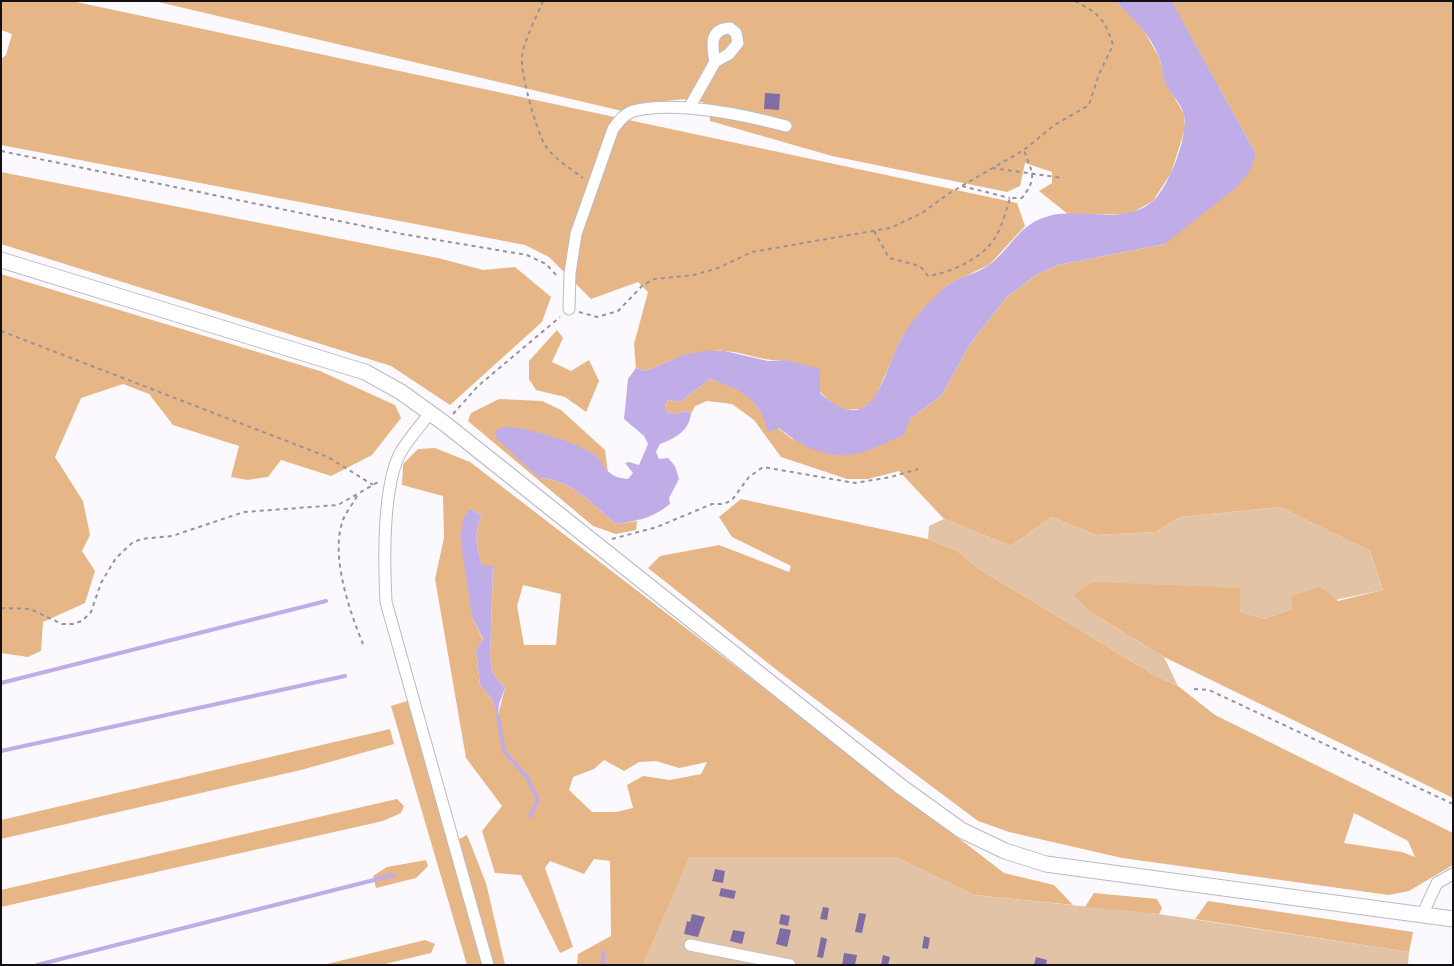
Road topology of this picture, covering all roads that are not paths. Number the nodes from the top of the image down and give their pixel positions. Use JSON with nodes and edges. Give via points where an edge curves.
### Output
{"nodes":[{"id":1,"x":715,"y":62,"type":"dead end"},
{"id":2,"x":689,"y":108,"type":"junction"},
{"id":3,"x":786,"y":126,"type":"dead end"},
{"id":4,"x":1,"y":260,"type":"edge"},
{"id":5,"x":569,"y":309,"type":"road end"},
{"id":6,"x":430,"y":413,"type":"junction"},
{"id":7,"x":1453,"y":874,"type":"edge"},
{"id":8,"x":1422,"y":913,"type":"junction"},
{"id":9,"x":1453,"y":919,"type":"edge"},
{"id":10,"x":690,"y":945,"type":"dead end"},
{"id":11,"x":488,"y":965,"type":"edge"},
{"id":12,"x":790,"y":965,"type":"edge"}],
"edges":[{"from":1,"to":2,"type":"street"},
{"from":2,"to":3,"type":"street"},
{"from":2,"to":5,"type":"street","via":[[632,112],[620,119],[613,129],[576,234]]},
{"from":4,"to":6,"type":"street","via":[[365,372],[402,392]]},
{"from":6,"to":8,"type":"street","via":[[900,786],[962,830],[987,843],[1046,864]]},
{"from":6,"to":11,"type":"street","via":[[401,450],[392,472],[383,551],[386,602]]},
{"from":7,"to":8,"type":"street","via":[[1437,883]]},
{"from":8,"to":9,"type":"street"},
{"from":10,"to":12,"type":"street"}]}
